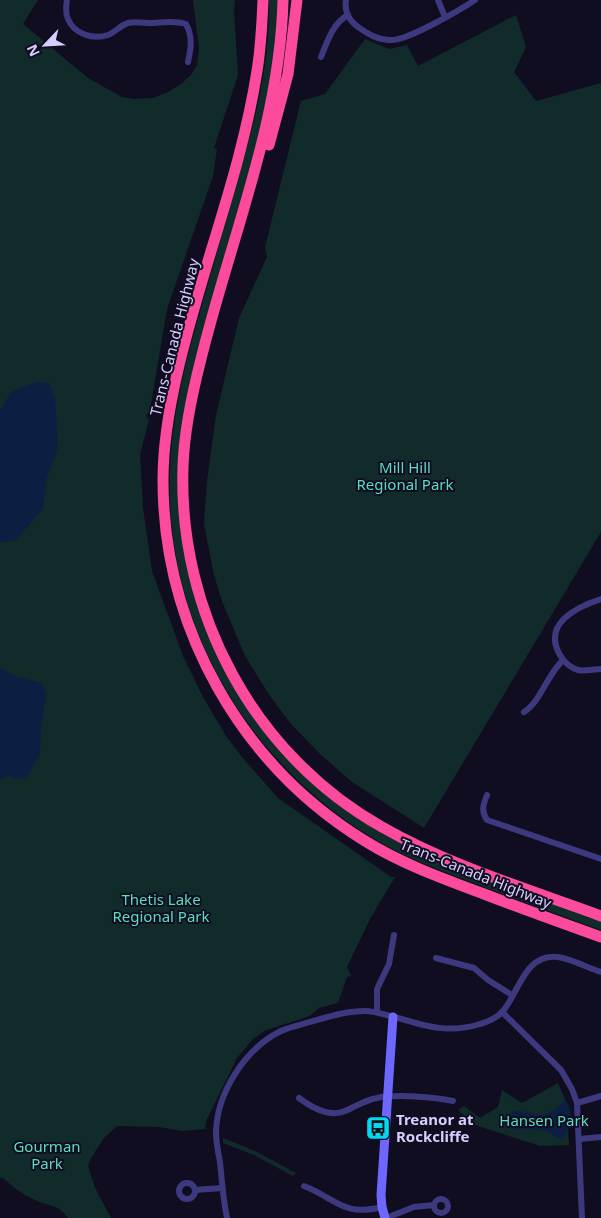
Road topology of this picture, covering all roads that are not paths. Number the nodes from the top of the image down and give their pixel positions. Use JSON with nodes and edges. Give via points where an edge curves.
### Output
{"nodes":[{"id":1,"x":67,"y":0,"type":"edge"},
{"id":2,"x":256,"y":0,"type":"edge"},
{"id":3,"x":263,"y":0,"type":"edge"},
{"id":4,"x":283,"y":0,"type":"edge"},
{"id":5,"x":297,"y":0,"type":"edge"},
{"id":6,"x":346,"y":0,"type":"edge"},
{"id":7,"x":438,"y":0,"type":"edge"},
{"id":8,"x":475,"y":0,"type":"edge"},
{"id":9,"x":348,"y":15,"type":"junction"},
{"id":10,"x":445,"y":17,"type":"junction"},
{"id":11,"x":321,"y":57,"type":"dead end"},
{"id":12,"x":188,"y":62,"type":"dead end"},
{"id":13,"x":254,"y":90,"type":"junction"},
{"id":14,"x":242,"y":214,"type":"junction"},
{"id":15,"x":601,"y":600,"type":"edge"},
{"id":16,"x":563,"y":660,"type":"junction"},
{"id":17,"x":601,"y":669,"type":"edge"},
{"id":18,"x":524,"y":712,"type":"dead end"},
{"id":19,"x":486,"y":795,"type":"dead end"},
{"id":20,"x":601,"y":859,"type":"edge"},
{"id":21,"x":601,"y":916,"type":"edge"},
{"id":22,"x":394,"y":935,"type":"dead end"},
{"id":23,"x":601,"y":937,"type":"edge"},
{"id":24,"x":436,"y":958,"type":"dead end"},
{"id":25,"x":601,"y":972,"type":"edge"},
{"id":26,"x":512,"y":995,"type":"junction"},
{"id":27,"x":377,"y":1012,"type":"junction"},
{"id":28,"x":502,"y":1012,"type":"junction"},
{"id":29,"x":393,"y":1017,"type":"junction"},
{"id":30,"x":601,"y":1096,"type":"edge"},
{"id":31,"x":387,"y":1097,"type":"junction"},
{"id":32,"x":299,"y":1098,"type":"dead end"},
{"id":33,"x":454,"y":1101,"type":"dead end"},
{"id":34,"x":577,"y":1103,"type":"junction"},
{"id":35,"x":601,"y":1137,"type":"edge"},
{"id":36,"x":579,"y":1140,"type":"junction"},
{"id":37,"x":304,"y":1186,"type":"dead end"},
{"id":38,"x":222,"y":1188,"type":"junction"},
{"id":39,"x":195,"y":1190,"type":"dead end"},
{"id":40,"x":434,"y":1205,"type":"dead end"},
{"id":41,"x":382,"y":1207,"type":"junction"},
{"id":42,"x":227,"y":1218,"type":"edge"},
{"id":43,"x":386,"y":1218,"type":"edge"},
{"id":44,"x":582,"y":1218,"type":"edge"}],
"edges":[{"from":1,"to":12,"type":"street","via":[[68,20],[90,38],[108,35],[126,24],[138,22],[176,21],[186,24],[191,48]]},
{"from":2,"to":13,"type":"highway"},
{"from":3,"to":13,"type":"highway","name":"Trans-Canada Highway","via":[[261,46]]},
{"from":4,"to":14,"type":"highway","name":"Trans-Canada Highway","via":[[280,54],[272,98]]},
{"from":5,"to":14,"type":"highway","via":[[288,74],[279,111],[255,186]]},
{"from":6,"to":9,"type":"street"},
{"from":7,"to":10,"type":"street"},
{"from":8,"to":10,"type":"street"},
{"from":9,"to":10,"type":"street","via":[[356,26],[368,33],[379,39],[392,40],[405,38]]},
{"from":9,"to":11,"type":"street","via":[[332,31]]},
{"from":13,"to":23,"type":"highway","name":"Trans-Canada Highway","via":[[242,144],[176,375],[168,416],[164,509],[171,566],[186,620],[211,678],[226,703],[261,752],[320,810],[373,846],[420,869]]},
{"from":14,"to":21,"type":"highway","name":"Trans-Canada Highway","via":[[195,381],[183,467],[185,530],[196,586],[213,636],[231,674],[260,719],[290,755],[354,810],[407,841],[449,860]]},
{"from":15,"to":16,"type":"street","via":[[571,612],[559,625],[555,636]]},
{"from":16,"to":17,"type":"street","via":[[579,670]]},
{"from":16,"to":18,"type":"street","via":[[531,707]]},
{"from":19,"to":20,"type":"street","via":[[483,813],[487,820]]},
{"from":22,"to":27,"type":"street","via":[[389,964],[377,988]]},
{"from":24,"to":26,"type":"street","via":[[474,968]]},
{"from":25,"to":26,"type":"street","via":[[560,957],[551,957],[540,960],[528,970]]},
{"from":26,"to":28,"type":"street"},
{"from":27,"to":29,"type":"street"},
{"from":27,"to":38,"type":"street","via":[[340,1014],[287,1028],[269,1038],[245,1060],[228,1088],[218,1117],[216,1131]]},
{"from":28,"to":29,"type":"street","via":[[480,1024],[455,1029],[432,1028]]},
{"from":28,"to":34,"type":"street","via":[[561,1070]]},
{"from":29,"to":31,"type":"street"},
{"from":30,"to":34,"type":"street"},
{"from":31,"to":32,"type":"street","via":[[367,1100],[335,1113],[313,1109]]},
{"from":31,"to":33,"type":"street","via":[[431,1097]]},
{"from":31,"to":41,"type":"street"},
{"from":34,"to":36,"type":"street"},
{"from":35,"to":36,"type":"street"},
{"from":36,"to":44,"type":"street"},
{"from":37,"to":41,"type":"street","via":[[352,1210]]},
{"from":38,"to":39,"type":"street"},
{"from":38,"to":42,"type":"street"},
{"from":40,"to":43,"type":"street","via":[[414,1207]]},
{"from":41,"to":43,"type":"street"}]}
